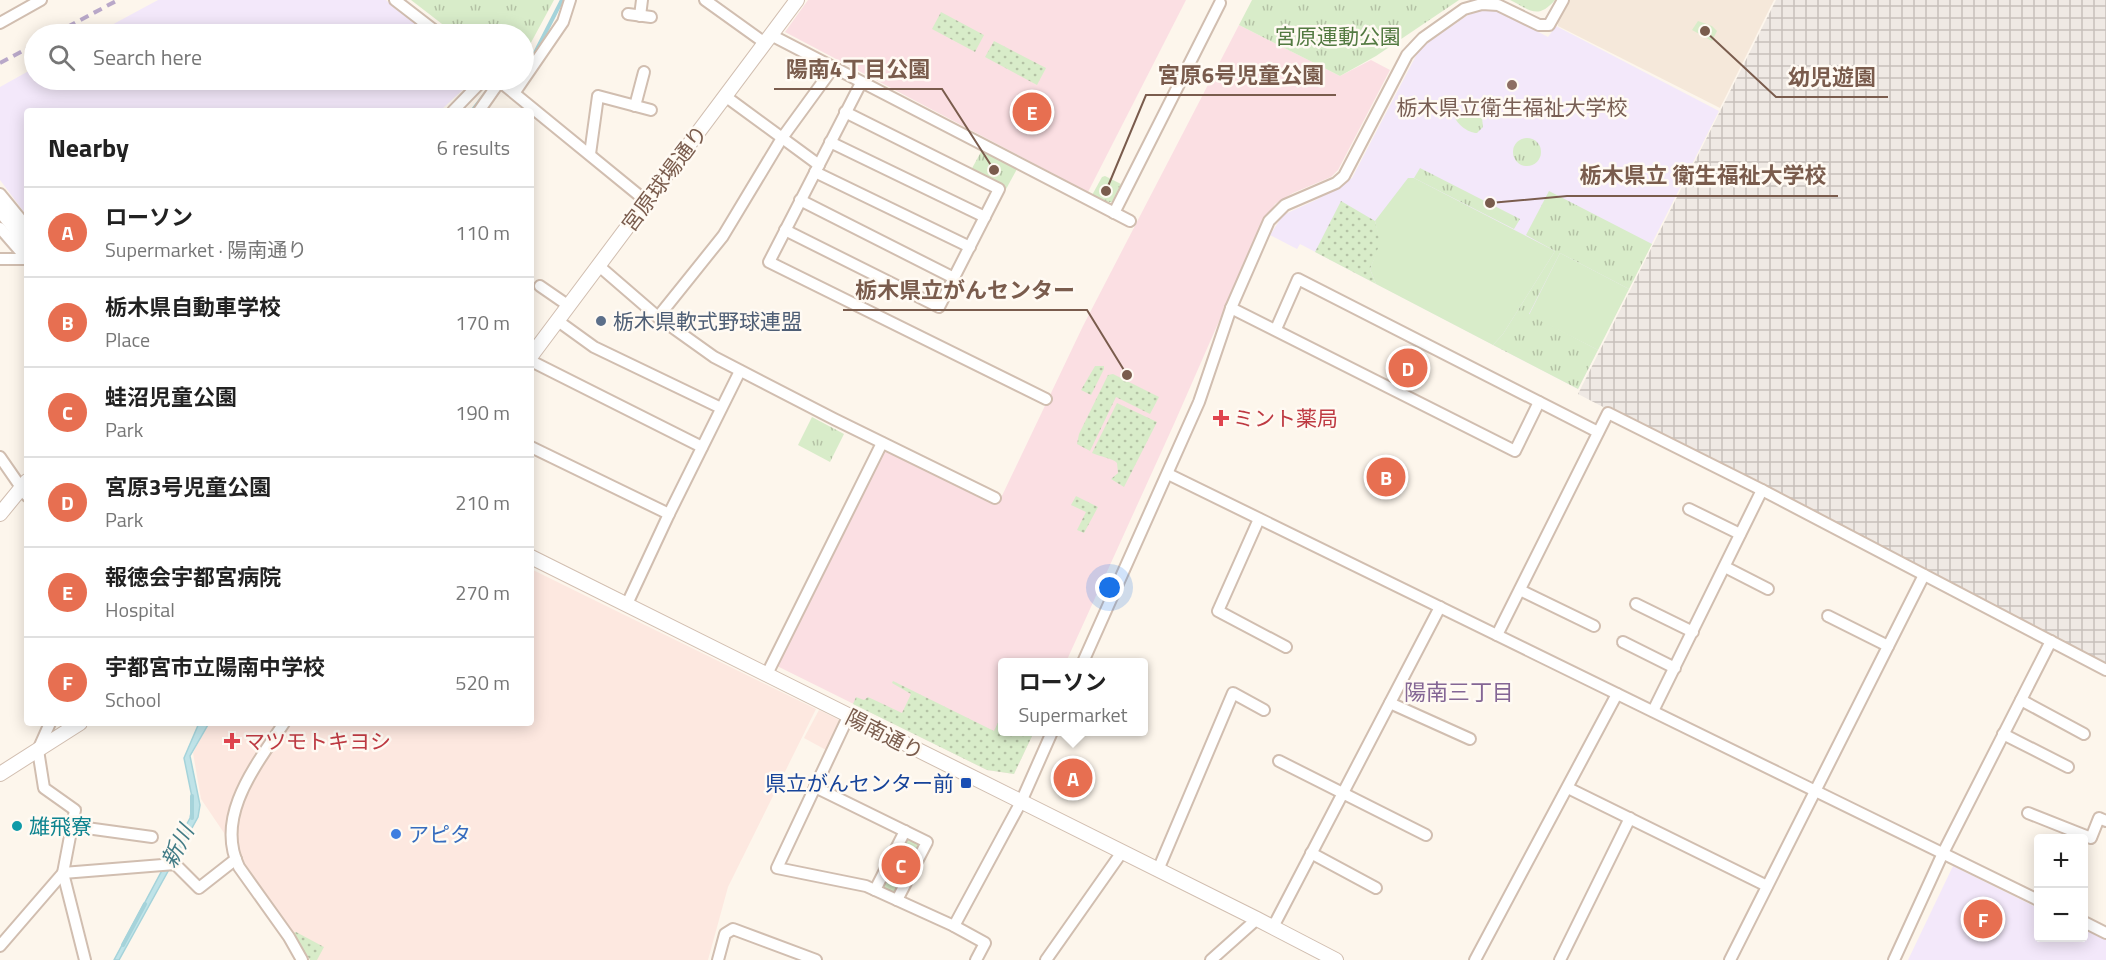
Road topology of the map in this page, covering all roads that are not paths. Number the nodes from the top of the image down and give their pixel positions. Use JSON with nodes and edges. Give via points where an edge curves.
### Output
{"nodes":[{"id":1,"x":40,"y":0,"type":"edge"},
{"id":2,"x":395,"y":0,"type":"edge"},
{"id":3,"x":570,"y":0,"type":"edge"},
{"id":4,"x":642,"y":0,"type":"edge"},
{"id":5,"x":705,"y":0,"type":"edge"},
{"id":6,"x":797,"y":0,"type":"edge"},
{"id":7,"x":1563,"y":0,"type":"edge"},
{"id":8,"x":1220,"y":3,"type":"dead end"},
{"id":9,"x":639,"y":16,"type":"dead end"},
{"id":10,"x":3,"y":17,"type":"edge"},
{"id":11,"x":426,"y":24,"type":"edge"},
{"id":12,"x":768,"y":39,"type":"junction"},
{"id":13,"x":534,"y":64,"type":"edge"},
{"id":14,"x":832,"y":68,"type":"junction"},
{"id":15,"x":644,"y":72,"type":"dead end"},
{"id":16,"x":861,"y":83,"type":"junction"},
{"id":17,"x":473,"y":90,"type":"edge"},
{"id":18,"x":493,"y":90,"type":"edge"},
{"id":19,"x":512,"y":90,"type":"edge"},
{"id":20,"x":515,"y":92,"type":"joint"},
{"id":21,"x":725,"y":96,"type":"junction"},
{"id":22,"x":635,"y":106,"type":"junction"},
{"id":23,"x":456,"y":108,"type":"edge"},
{"id":24,"x":481,"y":108,"type":"edge"},
{"id":25,"x":651,"y":110,"type":"dead end"},
{"id":26,"x":845,"y":112,"type":"junction"},
{"id":27,"x":782,"y":138,"type":"junction"},
{"id":28,"x":830,"y":142,"type":"junction"},
{"id":29,"x":590,"y":154,"type":"junction"},
{"id":30,"x":817,"y":168,"type":"junction"},
{"id":31,"x":0,"y":194,"type":"edge"},
{"id":32,"x":800,"y":200,"type":"junction"},
{"id":33,"x":646,"y":201,"type":"junction"},
{"id":34,"x":0,"y":209,"type":"edge"},
{"id":35,"x":1114,"y":213,"type":"junction"},
{"id":36,"x":984,"y":218,"type":"junction"},
{"id":37,"x":1130,"y":221,"type":"dead end"},
{"id":38,"x":24,"y":223,"type":"edge"},
{"id":39,"x":0,"y":228,"type":"edge"},
{"id":40,"x":785,"y":230,"type":"junction"},
{"id":41,"x":24,"y":239,"type":"edge"},
{"id":42,"x":970,"y":247,"type":"junction"},
{"id":43,"x":24,"y":256,"type":"edge"},
{"id":44,"x":0,"y":259,"type":"edge"},
{"id":45,"x":24,"y":259,"type":"edge"},
{"id":46,"x":599,"y":266,"type":"junction"},
{"id":47,"x":954,"y":278,"type":"junction"},
{"id":48,"x":540,"y":286,"type":"dead end"},
{"id":49,"x":569,"y":306,"type":"junction"},
{"id":50,"x":1231,"y":308,"type":"junction"},
{"id":51,"x":658,"y":316,"type":"junction"},
{"id":52,"x":558,"y":321,"type":"junction"},
{"id":53,"x":1276,"y":329,"type":"junction"},
{"id":54,"x":534,"y":355,"type":"edge"},
{"id":55,"x":534,"y":361,"type":"edge"},
{"id":56,"x":740,"y":371,"type":"junction"},
{"id":57,"x":1046,"y":399,"type":"dead end"},
{"id":58,"x":1539,"y":402,"type":"junction"},
{"id":59,"x":721,"y":408,"type":"junction"},
{"id":60,"x":1598,"y":432,"type":"junction"},
{"id":61,"x":882,"y":443,"type":"junction"},
{"id":62,"x":702,"y":447,"type":"junction"},
{"id":63,"x":534,"y":448,"type":"edge"},
{"id":64,"x":0,"y":457,"type":"edge"},
{"id":65,"x":1168,"y":474,"type":"junction"},
{"id":66,"x":24,"y":487,"type":"edge"},
{"id":67,"x":24,"y":489,"type":"edge"},
{"id":68,"x":1762,"y":490,"type":"junction"},
{"id":69,"x":995,"y":498,"type":"dead end"},
{"id":70,"x":1689,"y":509,"type":"dead end"},
{"id":71,"x":0,"y":514,"type":"edge"},
{"id":72,"x":669,"y":514,"type":"junction"},
{"id":73,"x":1259,"y":519,"type":"junction"},
{"id":74,"x":1740,"y":534,"type":"junction"},
{"id":75,"x":534,"y":558,"type":"edge"},
{"id":76,"x":1725,"y":567,"type":"junction"},
{"id":77,"x":1924,"y":575,"type":"junction"},
{"id":78,"x":1768,"y":589,"type":"dead end"},
{"id":79,"x":1520,"y":590,"type":"junction"},
{"id":80,"x":627,"y":604,"type":"junction"},
{"id":81,"x":1636,"y":604,"type":"dead end"},
{"id":82,"x":1440,"y":607,"type":"junction"},
{"id":83,"x":1828,"y":616,"type":"dead end"},
{"id":84,"x":1594,"y":626,"type":"dead end"},
{"id":85,"x":1693,"y":632,"type":"junction"},
{"id":86,"x":1497,"y":635,"type":"junction"},
{"id":87,"x":2051,"y":641,"type":"junction"},
{"id":88,"x":1623,"y":642,"type":"dead end"},
{"id":89,"x":1888,"y":646,"type":"junction"},
{"id":90,"x":1286,"y":647,"type":"dead end"},
{"id":91,"x":1085,"y":658,"type":"edge"},
{"id":92,"x":1674,"y":668,"type":"junction"},
{"id":93,"x":2106,"y":670,"type":"edge"},
{"id":94,"x":767,"y":674,"type":"junction"},
{"id":95,"x":1617,"y":694,"type":"junction"},
{"id":96,"x":2020,"y":700,"type":"junction"},
{"id":97,"x":1390,"y":703,"type":"junction"},
{"id":98,"x":1264,"y":710,"type":"dead end"},
{"id":99,"x":1653,"y":711,"type":"junction"},
{"id":100,"x":849,"y":715,"type":"junction"},
{"id":101,"x":49,"y":726,"type":"edge"},
{"id":102,"x":75,"y":726,"type":"edge"},
{"id":103,"x":282,"y":726,"type":"edge"},
{"id":104,"x":2003,"y":734,"type":"junction"},
{"id":105,"x":2084,"y":734,"type":"dead end"},
{"id":106,"x":1050,"y":736,"type":"edge"},
{"id":107,"x":1470,"y":739,"type":"dead end"},
{"id":108,"x":38,"y":750,"type":"junction"},
{"id":109,"x":1279,"y":760,"type":"dead end"},
{"id":110,"x":2068,"y":767,"type":"dead end"},
{"id":111,"x":0,"y":774,"type":"edge"},
{"id":112,"x":815,"y":787,"type":"junction"},
{"id":113,"x":1568,"y":788,"type":"junction"},
{"id":114,"x":1815,"y":791,"type":"junction"},
{"id":115,"x":1342,"y":794,"type":"junction"},
{"id":116,"x":1021,"y":802,"type":"junction"},
{"id":117,"x":2028,"y":813,"type":"dead end"},
{"id":118,"x":1629,"y":818,"type":"junction"},
{"id":119,"x":2106,"y":821,"type":"edge"},
{"id":120,"x":72,"y":826,"type":"junction"},
{"id":121,"x":905,"y":831,"type":"junction"},
{"id":122,"x":1426,"y":835,"type":"dead end"},
{"id":123,"x":152,"y":837,"type":"dead end"},
{"id":124,"x":1122,"y":852,"type":"junction"},
{"id":125,"x":1311,"y":853,"type":"junction"},
{"id":126,"x":1943,"y":853,"type":"junction"},
{"id":127,"x":236,"y":859,"type":"junction"},
{"id":128,"x":1158,"y":870,"type":"junction"},
{"id":129,"x":63,"y":873,"type":"junction"},
{"id":130,"x":1767,"y":886,"type":"junction"},
{"id":131,"x":1376,"y":888,"type":"dead end"},
{"id":132,"x":875,"y":890,"type":"junction"},
{"id":133,"x":2034,"y":898,"type":"edge"},
{"id":134,"x":897,"y":900,"type":"junction"},
{"id":135,"x":1257,"y":919,"type":"junction"},
{"id":136,"x":2088,"y":924,"type":"edge"},
{"id":137,"x":954,"y":926,"type":"junction"},
{"id":138,"x":1273,"y":927,"type":"junction"},
{"id":139,"x":2106,"y":933,"type":"edge"},
{"id":140,"x":0,"y":946,"type":"edge"},
{"id":141,"x":85,"y":960,"type":"edge"},
{"id":142,"x":302,"y":960,"type":"edge"},
{"id":143,"x":718,"y":960,"type":"edge"},
{"id":144,"x":816,"y":960,"type":"edge"},
{"id":145,"x":976,"y":960,"type":"edge"},
{"id":146,"x":1046,"y":960,"type":"edge"},
{"id":147,"x":1211,"y":960,"type":"edge"},
{"id":148,"x":1336,"y":960,"type":"edge"},
{"id":149,"x":1476,"y":960,"type":"edge"},
{"id":150,"x":1560,"y":960,"type":"edge"},
{"id":151,"x":1730,"y":960,"type":"edge"},
{"id":152,"x":1894,"y":960,"type":"edge"}],
"edges":[{"from":1,"to":10,"type":"street"},
{"from":2,"to":11,"type":"street"},
{"from":3,"to":13,"type":"street","via":[[563,22]]},
{"from":4,"to":9,"type":"street"},
{"from":5,"to":12,"type":"street"},
{"from":6,"to":12,"type":"street","name":"宮原球場通り"},
{"from":7,"to":50,"type":"street","via":[[1546,26],[1498,5],[1482,4],[1461,11],[1420,40],[1407,56],[1344,176],[1285,205],[1272,216]]},
{"from":8,"to":35,"type":"street"},
{"from":12,"to":14,"type":"street"},
{"from":12,"to":21,"type":"street","name":"宮原球場通り"},
{"from":14,"to":16,"type":"street"},
{"from":14,"to":27,"type":"street"},
{"from":15,"to":22,"type":"street"},
{"from":16,"to":26,"type":"street"},
{"from":16,"to":35,"type":"street"},
{"from":17,"to":23,"type":"street"},
{"from":18,"to":24,"type":"street"},
{"from":19,"to":20,"type":"street"},
{"from":20,"to":29,"type":"street"},
{"from":21,"to":27,"type":"street"},
{"from":21,"to":33,"type":"street","name":"宮原球場通り"},
{"from":22,"to":25,"type":"street"},
{"from":22,"to":29,"type":"street","via":[[598,96]]},
{"from":26,"to":28,"type":"street"},
{"from":26,"to":36,"type":"street","via":[[999,189]]},
{"from":27,"to":30,"type":"street"},
{"from":27,"to":51,"type":"street","via":[[723,236]]},
{"from":28,"to":30,"type":"street"},
{"from":28,"to":36,"type":"street"},
{"from":29,"to":33,"type":"street"},
{"from":30,"to":32,"type":"street"},
{"from":30,"to":42,"type":"street"},
{"from":31,"to":38,"type":"street"},
{"from":32,"to":40,"type":"street"},
{"from":32,"to":47,"type":"street"},
{"from":33,"to":46,"type":"street","name":"宮原球場通り"},
{"from":34,"to":41,"type":"street"},
{"from":35,"to":37,"type":"street"},
{"from":36,"to":42,"type":"street"},
{"from":39,"to":43,"type":"street"},
{"from":40,"to":47,"type":"street","via":[[939,307]]},
{"from":40,"to":57,"type":"street","via":[[769,262]]},
{"from":42,"to":47,"type":"street"},
{"from":44,"to":45,"type":"street"},
{"from":46,"to":49,"type":"street","name":"宮原球場通り"},
{"from":46,"to":51,"type":"street"},
{"from":48,"to":49,"type":"street"},
{"from":49,"to":52,"type":"street","name":"宮原球場通り"},
{"from":50,"to":53,"type":"street"},
{"from":50,"to":65,"type":"street","via":[[1199,402]]},
{"from":51,"to":56,"type":"street","via":[[685,338]]},
{"from":52,"to":54,"type":"street","name":"宮原球場通り"},
{"from":52,"to":59,"type":"street","via":[[594,347]]},
{"from":53,"to":58,"type":"street","via":[[1515,451]]},
{"from":53,"to":58,"type":"street","via":[[1298,279]]},
{"from":55,"to":62,"type":"street"},
{"from":56,"to":59,"type":"street"},
{"from":56,"to":61,"type":"street"},
{"from":58,"to":60,"type":"street"},
{"from":59,"to":62,"type":"street"},
{"from":60,"to":68,"type":"street","via":[[1608,413]]},
{"from":60,"to":79,"type":"street"},
{"from":61,"to":69,"type":"street"},
{"from":61,"to":94,"type":"street"},
{"from":62,"to":72,"type":"street"},
{"from":63,"to":72,"type":"street"},
{"from":64,"to":66,"type":"street"},
{"from":65,"to":73,"type":"street"},
{"from":65,"to":91,"type":"street"},
{"from":67,"to":71,"type":"street"},
{"from":68,"to":74,"type":"street"},
{"from":68,"to":77,"type":"street"},
{"from":70,"to":74,"type":"street"},
{"from":72,"to":80,"type":"street"},
{"from":73,"to":82,"type":"street"},
{"from":73,"to":90,"type":"street","via":[[1218,611]]},
{"from":74,"to":76,"type":"street"},
{"from":75,"to":80,"type":"street","name":"陽南通り"},
{"from":76,"to":78,"type":"street"},
{"from":76,"to":85,"type":"street"},
{"from":77,"to":87,"type":"street"},
{"from":77,"to":89,"type":"street"},
{"from":79,"to":84,"type":"street"},
{"from":79,"to":86,"type":"street"},
{"from":80,"to":94,"type":"street","name":"陽南通り"},
{"from":81,"to":85,"type":"street"},
{"from":82,"to":86,"type":"street"},
{"from":82,"to":97,"type":"street"},
{"from":83,"to":89,"type":"street"},
{"from":85,"to":92,"type":"street"},
{"from":86,"to":95,"type":"street"},
{"from":87,"to":93,"type":"street"},
{"from":87,"to":96,"type":"street"},
{"from":88,"to":92,"type":"street"},
{"from":89,"to":114,"type":"street"},
{"from":92,"to":99,"type":"street"},
{"from":94,"to":100,"type":"street","name":"陽南通り"},
{"from":95,"to":99,"type":"street"},
{"from":95,"to":113,"type":"street"},
{"from":96,"to":104,"type":"street"},
{"from":96,"to":105,"type":"street"},
{"from":97,"to":107,"type":"street"},
{"from":97,"to":115,"type":"street"},
{"from":98,"to":128,"type":"street","via":[[1233,693]]},
{"from":99,"to":114,"type":"street"},
{"from":100,"to":112,"type":"street"},
{"from":100,"to":116,"type":"street","name":"陽南通り"},
{"from":101,"to":108,"type":"street"},
{"from":102,"to":108,"type":"street"},
{"from":103,"to":127,"type":"street","via":[[248,777],[233,817]]},
{"from":104,"to":110,"type":"street"},
{"from":104,"to":126,"type":"street"},
{"from":106,"to":116,"type":"street"},
{"from":108,"to":111,"type":"street"},
{"from":108,"to":120,"type":"street","via":[[44,788],[75,810]]},
{"from":109,"to":115,"type":"street"},
{"from":112,"to":121,"type":"street"},
{"from":112,"to":132,"type":"street","via":[[777,868]]},
{"from":113,"to":118,"type":"street"},
{"from":113,"to":149,"type":"street"},
{"from":114,"to":126,"type":"street"},
{"from":114,"to":130,"type":"street"},
{"from":115,"to":122,"type":"street"},
{"from":115,"to":125,"type":"street"},
{"from":116,"to":124,"type":"street","name":"陽南通り"},
{"from":116,"to":137,"type":"street"},
{"from":117,"to":119,"type":"street","via":[[2091,838],[2099,818]]},
{"from":118,"to":130,"type":"street"},
{"from":118,"to":150,"type":"street"},
{"from":120,"to":123,"type":"street"},
{"from":120,"to":129,"type":"street"},
{"from":121,"to":132,"type":"street"},
{"from":121,"to":134,"type":"street","via":[[927,842]]},
{"from":124,"to":128,"type":"street","name":"陽南通り"},
{"from":124,"to":146,"type":"street"},
{"from":125,"to":131,"type":"street"},
{"from":125,"to":138,"type":"street"},
{"from":126,"to":133,"type":"street"},
{"from":126,"to":152,"type":"street"},
{"from":127,"to":129,"type":"street","via":[[199,888],[175,864]]},
{"from":127,"to":142,"type":"street"},
{"from":128,"to":135,"type":"street","name":"陽南通り"},
{"from":129,"to":140,"type":"street"},
{"from":129,"to":141,"type":"street"},
{"from":130,"to":151,"type":"street"},
{"from":132,"to":134,"type":"street"},
{"from":134,"to":137,"type":"street"},
{"from":135,"to":138,"type":"street","name":"陽南通り"},
{"from":135,"to":147,"type":"street"},
{"from":136,"to":139,"type":"street"},
{"from":137,"to":145,"type":"street","via":[[985,943]]},
{"from":138,"to":148,"type":"street","name":"陽南通り"},
{"from":143,"to":144,"type":"street","via":[[725,934],[733,929]]}]}
